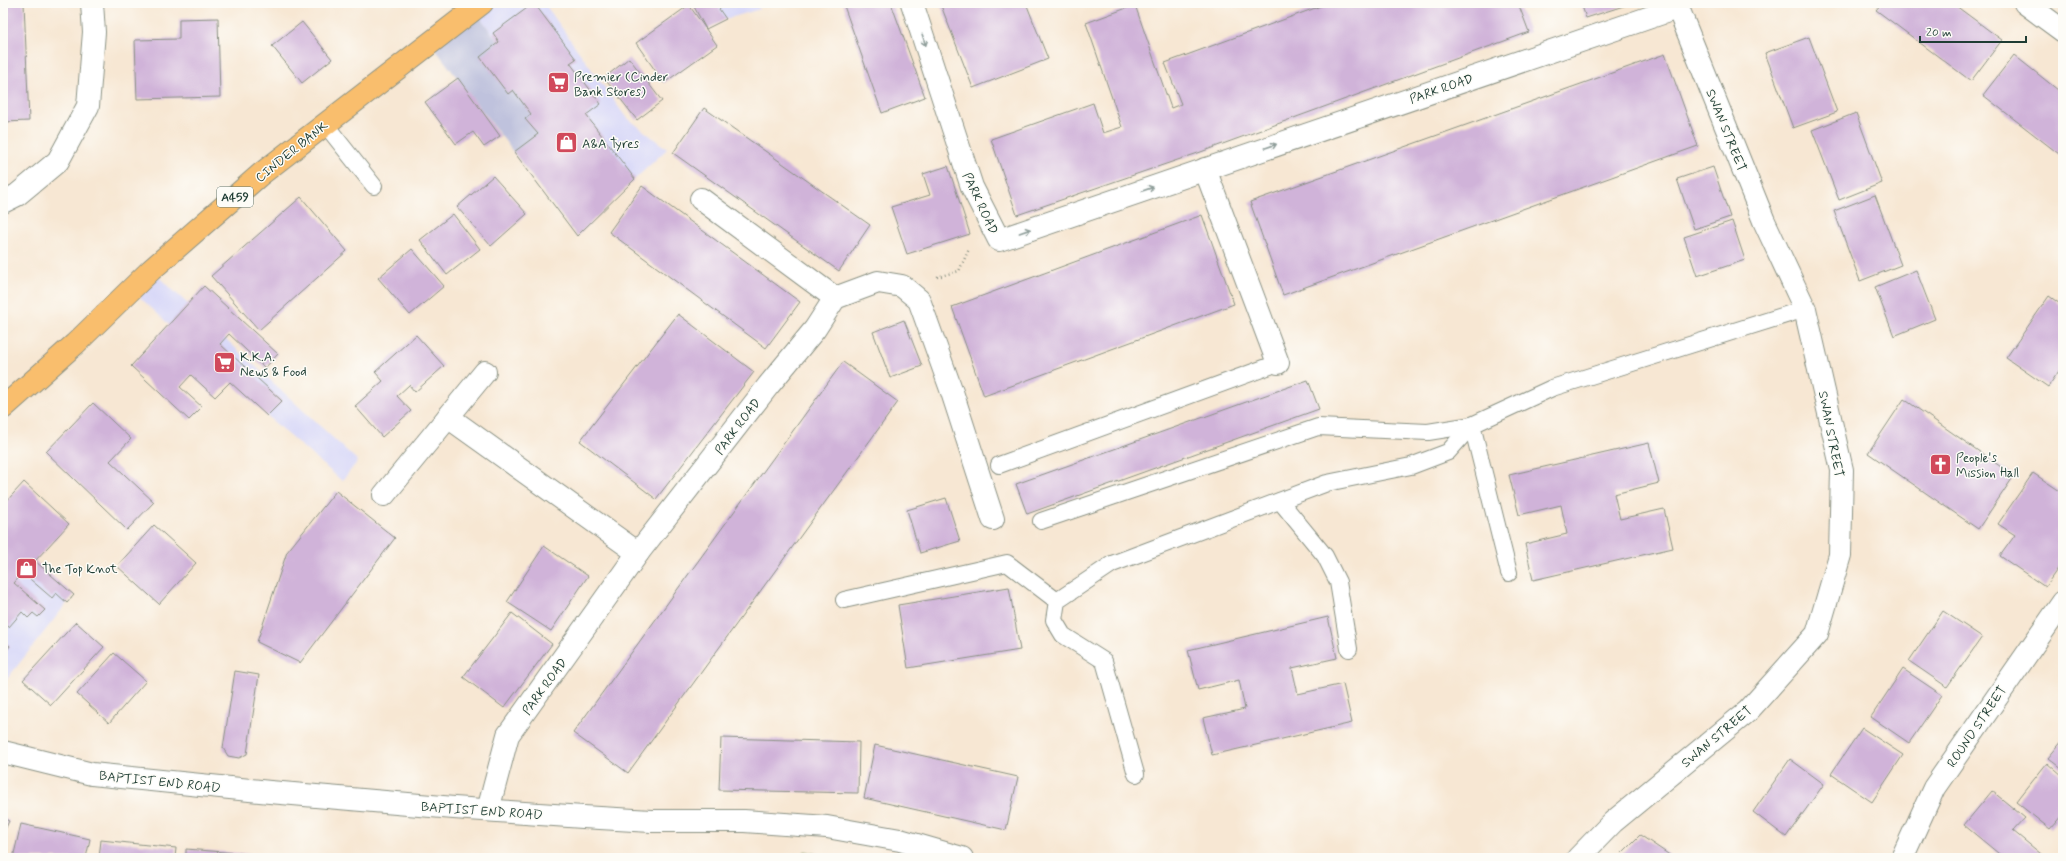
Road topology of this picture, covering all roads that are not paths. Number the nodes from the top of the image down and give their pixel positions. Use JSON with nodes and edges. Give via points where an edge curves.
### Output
{"nodes":[{"id":1,"x":92,"y":3,"type":"edge"},
{"id":2,"x":482,"y":3,"type":"edge"},
{"id":3,"x":912,"y":3,"type":"edge"},
{"id":4,"x":2025,"y":3,"type":"edge"},
{"id":5,"x":1677,"y":5,"type":"edge"},
{"id":6,"x":2063,"y":31,"type":"edge"},
{"id":7,"x":325,"y":124,"type":"junction"},
{"id":8,"x":1205,"y":169,"type":"junction"},
{"id":9,"x":374,"y":186,"type":"dead end"},
{"id":10,"x":701,"y":199,"type":"dead end"},
{"id":11,"x":3,"y":202,"type":"edge"},
{"id":12,"x":836,"y":298,"type":"junction"},
{"id":13,"x":1805,"y":309,"type":"junction"},
{"id":14,"x":1278,"y":363,"type":"joint"},
{"id":15,"x":485,"y":372,"type":"dead end"},
{"id":16,"x":3,"y":408,"type":"edge"},
{"id":17,"x":448,"y":418,"type":"junction"},
{"id":18,"x":1472,"y":425,"type":"junction"},
{"id":19,"x":999,"y":465,"type":"dead end"},
{"id":20,"x":384,"y":495,"type":"dead end"},
{"id":21,"x":1280,"y":501,"type":"junction"},
{"id":22,"x":993,"y":519,"type":"dead end"},
{"id":23,"x":1041,"y":522,"type":"dead end"},
{"id":24,"x":638,"y":553,"type":"junction"},
{"id":25,"x":1509,"y":572,"type":"dead end"},
{"id":26,"x":844,"y":600,"type":"dead end"},
{"id":27,"x":1057,"y":601,"type":"junction"},
{"id":28,"x":2063,"y":602,"type":"edge"},
{"id":29,"x":1349,"y":649,"type":"dead end"},
{"id":30,"x":3,"y":752,"type":"edge"},
{"id":31,"x":1136,"y":774,"type":"dead end"},
{"id":32,"x":488,"y":810,"type":"junction"},
{"id":33,"x":962,"y":858,"type":"edge"},
{"id":34,"x":1578,"y":858,"type":"edge"},
{"id":35,"x":1902,"y":858,"type":"edge"}],
"edges":[{"from":1,"to":11,"type":"street","via":[[94,32],[88,106],[58,161],[17,195]]},
{"from":2,"to":7,"type":"main road","name":"CINDER BANK","number":"A459"},
{"from":3,"to":8,"type":"street","name":"PARK ROAD","one_way":true,"via":[[972,187],[999,240]]},
{"from":4,"to":6,"type":"street"},
{"from":8,"to":5,"type":"street","name":"PARK ROAD","one_way":true},
{"from":5,"to":13,"type":"street","name":"SWAN STREET","via":[[1764,221]]},
{"from":7,"to":9,"type":"lane"},
{"from":7,"to":16,"type":"main road","name":"CINDER BANK","number":"A459","via":[[261,174],[151,270],[75,344]]},
{"from":8,"to":14,"type":"street"},
{"from":10,"to":12,"type":"street"},
{"from":12,"to":22,"type":"street","via":[[878,282],[902,286],[919,300]]},
{"from":12,"to":24,"type":"street","name":"PARK ROAD","via":[[815,329]]},
{"from":13,"to":18,"type":"lane","via":[[1552,388]]},
{"from":13,"to":34,"type":"street","name":"SWAN STREET","via":[[1842,470],[1840,555],[1817,634],[1748,711],[1613,822]]},
{"from":14,"to":19,"type":"lane"},
{"from":15,"to":17,"type":"street"},
{"from":17,"to":20,"type":"street"},
{"from":17,"to":24,"type":"street"},
{"from":18,"to":21,"type":"lane","via":[[1448,452],[1411,466],[1327,483]]},
{"from":18,"to":23,"type":"lane","via":[[1428,432],[1318,428]]},
{"from":18,"to":25,"type":"lane"},
{"from":21,"to":27,"type":"lane","via":[[1112,564]]},
{"from":21,"to":29,"type":"lane","via":[[1325,556],[1338,582]]},
{"from":24,"to":32,"type":"street","name":"PARK ROAD","via":[[508,735]]},
{"from":26,"to":27,"type":"lane","via":[[1006,563]]},
{"from":27,"to":31,"type":"lane","via":[[1054,620],[1063,635],[1104,661]]},
{"from":28,"to":35,"type":"street","name":"ROUND STREET","via":[[1934,788]]},
{"from":30,"to":32,"type":"street","name":"BAPTIST END ROAD","via":[[92,774],[278,793]]},
{"from":32,"to":33,"type":"street","name":"BAPTIST END ROAD","via":[[651,820],[744,820],[827,827],[900,840]]}]}
